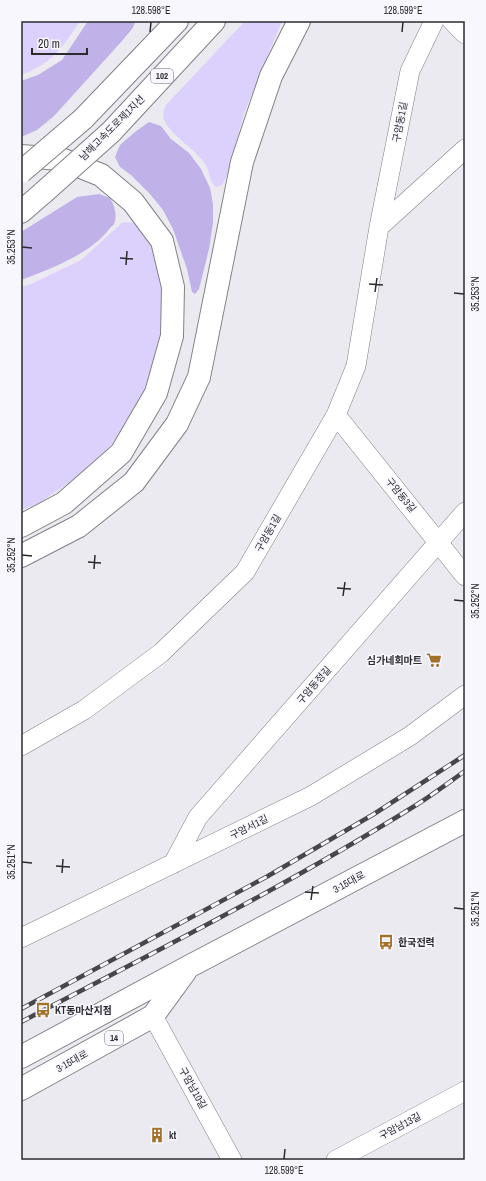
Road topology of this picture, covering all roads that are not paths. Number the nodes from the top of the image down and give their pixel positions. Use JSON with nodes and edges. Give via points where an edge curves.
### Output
{"nodes":[{"id":1,"x":177,"y":21,"type":"edge"},
{"id":2,"x":214,"y":21,"type":"edge"},
{"id":3,"x":299,"y":21,"type":"edge"},
{"id":4,"x":434,"y":21,"type":"edge"},
{"id":5,"x":452,"y":21,"type":"edge"},
{"id":6,"x":465,"y":34,"type":"edge"},
{"id":7,"x":465,"y":149,"type":"edge"},
{"id":8,"x":21,"y":156,"type":"edge"},
{"id":9,"x":21,"y":172,"type":"edge"},
{"id":10,"x":21,"y":212,"type":"edge"},
{"id":11,"x":379,"y":227,"type":"junction"},
{"id":12,"x":336,"y":415,"type":"junction"},
{"id":13,"x":465,"y":512,"type":"edge"},
{"id":14,"x":21,"y":526,"type":"edge"},
{"id":15,"x":438,"y":542,"type":"junction"},
{"id":16,"x":21,"y":556,"type":"edge"},
{"id":17,"x":465,"y":576,"type":"edge"},
{"id":18,"x":465,"y":695,"type":"edge"},
{"id":19,"x":21,"y":746,"type":"edge"},
{"id":20,"x":465,"y":821,"type":"edge"},
{"id":21,"x":173,"y":864,"type":"junction"},
{"id":22,"x":21,"y":938,"type":"edge"},
{"id":23,"x":190,"y":966,"type":"junction"},
{"id":24,"x":153,"y":1016,"type":"junction"},
{"id":25,"x":21,"y":1057,"type":"edge"},
{"id":26,"x":21,"y":1089,"type":"edge"},
{"id":27,"x":465,"y":1091,"type":"edge"},
{"id":28,"x":232,"y":1160,"type":"edge"},
{"id":29,"x":336,"y":1160,"type":"edge"}],
"edges":[{"from":1,"to":9,"type":"main road","number":"102","bridge":true,"via":[[83,119]]},
{"from":2,"to":10,"type":"main road","name":"남해고속도로제1지선","number":"102","bridge":true,"via":[[110,132]]},
{"from":3,"to":16,"type":"main road","via":[[271,76],[242,162],[199,377],[177,424],[134,482],[80,526]]},
{"from":4,"to":11,"type":"street","name":"구암동1길","via":[[410,71]]},
{"from":5,"to":6,"type":"street"},
{"from":7,"to":11,"type":"street"},
{"from":8,"to":14,"type":"main road","via":[[61,159],[101,175],[133,202],[162,241],[173,287],[172,336],[156,393],[121,453],[64,503]]},
{"from":11,"to":12,"type":"street","name":"구암동1길","via":[[356,366]]},
{"from":12,"to":15,"type":"street","name":"구암동3길"},
{"from":12,"to":19,"type":"street","name":"구암동1길","via":[[245,572],[161,653],[84,710]]},
{"from":13,"to":15,"type":"street","name":"구암동정길"},
{"from":15,"to":17,"type":"street","name":"구암동3길"},
{"from":15,"to":21,"type":"street","name":"구암동정길","via":[[198,817]]},
{"from":18,"to":21,"type":"street","name":"구암서1길","via":[[410,736],[311,796]]},
{"from":20,"to":23,"type":"main road","name":"3·15대로","number":"14"},
{"from":21,"to":22,"type":"street","name":"구암서1길"},
{"from":23,"to":24,"type":"main road","name":"3·15대로","number":"14"},
{"from":23,"to":25,"type":"main road","name":"3·15대로","number":"14"},
{"from":24,"to":26,"type":"main road","name":"3·15대로","number":"14"},
{"from":24,"to":28,"type":"street","name":"구암남10길"},
{"from":27,"to":29,"type":"street","name":"구암남13길"}]}
